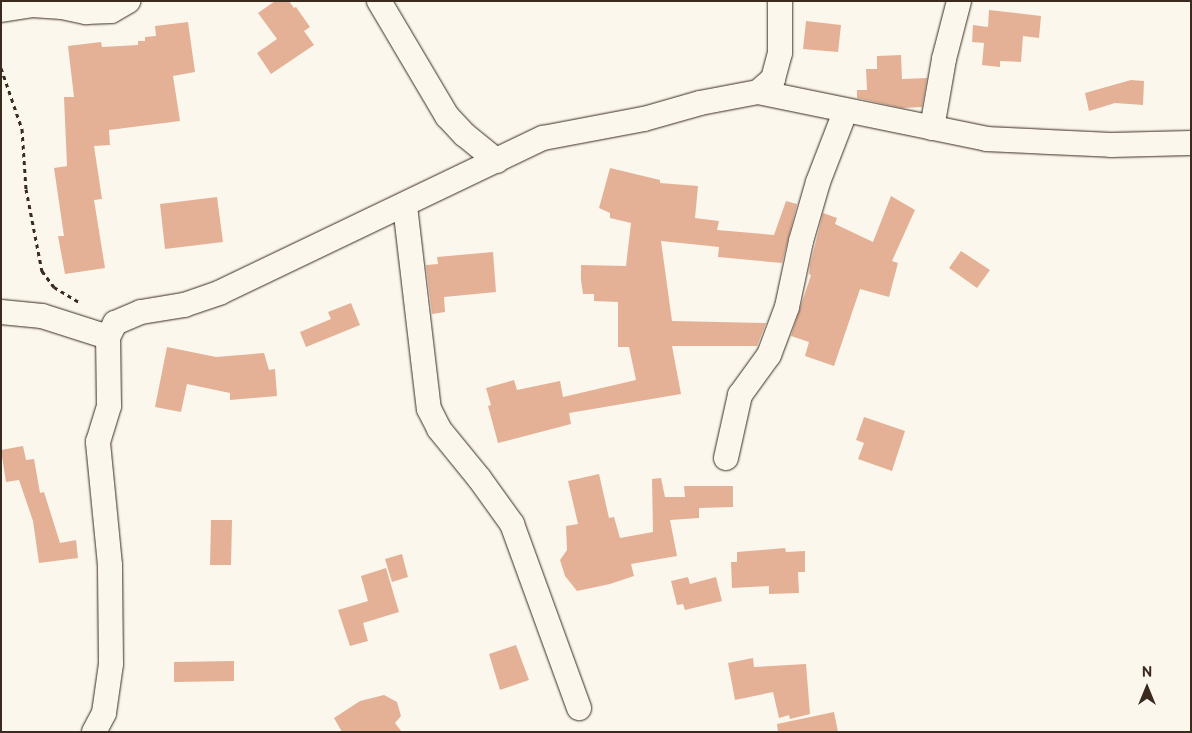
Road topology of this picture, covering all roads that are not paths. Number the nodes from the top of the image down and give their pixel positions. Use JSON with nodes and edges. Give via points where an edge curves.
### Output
{"nodes":[{"id":1,"x":128,"y":1,"type":"edge"},
{"id":2,"x":379,"y":1,"type":"edge"},
{"id":3,"x":780,"y":1,"type":"edge"},
{"id":4,"x":959,"y":1,"type":"edge"},
{"id":5,"x":1,"y":10,"type":"edge"},
{"id":6,"x":758,"y":92,"type":"junction"},
{"id":7,"x":845,"y":112,"type":"junction"},
{"id":8,"x":932,"y":128,"type":"junction"},
{"id":9,"x":1191,"y":143,"type":"edge"},
{"id":10,"x":497,"y":161,"type":"junction"},
{"id":11,"x":405,"y":206,"type":"junction"},
{"id":12,"x":1,"y":312,"type":"edge"},
{"id":13,"x":108,"y":337,"type":"junction"},
{"id":14,"x":726,"y":458,"type":"dead end"},
{"id":15,"x":579,"y":708,"type":"dead end"},
{"id":16,"x":94,"y":732,"type":"edge"}],
"edges":[{"from":1,"to":5,"type":"street","via":[[111,11],[86,12],[62,6],[32,5]]},
{"from":2,"to":10,"type":"street","via":[[447,116]]},
{"from":3,"to":6,"type":"street","via":[[780,53],[773,79]]},
{"from":4,"to":8,"type":"street","via":[[944,59]]},
{"from":6,"to":7,"type":"street"},
{"from":6,"to":10,"type":"street","via":[[543,138]]},
{"from":7,"to":8,"type":"street"},
{"from":7,"to":14,"type":"street","via":[[801,240],[788,307],[768,355],[740,395]]},
{"from":8,"to":9,"type":"street","via":[[986,139],[1111,145]]},
{"from":10,"to":11,"type":"street"},
{"from":11,"to":13,"type":"street","via":[[221,292],[184,305],[140,312],[115,323]]},
{"from":11,"to":15,"type":"street","via":[[429,409],[439,429],[512,524]]},
{"from":12,"to":13,"type":"street","via":[[42,316]]},
{"from":13,"to":16,"type":"street","via":[[109,406],[98,442],[110,565],[111,664],[104,713]]}]}
